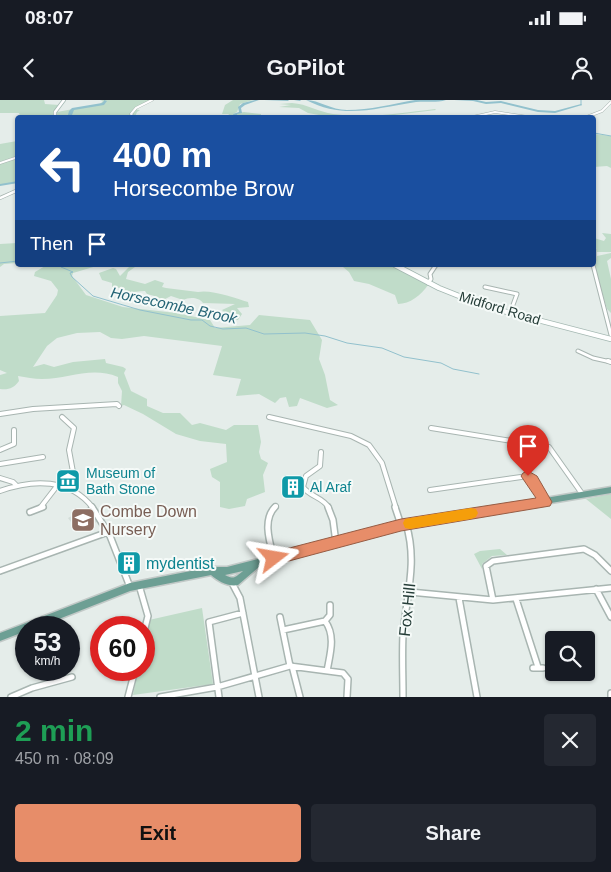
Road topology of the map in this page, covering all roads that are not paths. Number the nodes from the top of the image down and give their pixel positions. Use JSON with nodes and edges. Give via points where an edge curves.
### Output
{"nodes":[{"id":1,"x":64,"y":100,"type":"edge"},
{"id":2,"x":152,"y":100,"type":"edge"},
{"id":3,"x":611,"y":102,"type":"edge"},
{"id":4,"x":55,"y":115,"type":"edge"},
{"id":5,"x":132,"y":115,"type":"edge"},
{"id":6,"x":482,"y":115,"type":"edge"},
{"id":7,"x":515,"y":115,"type":"edge"},
{"id":8,"x":592,"y":115,"type":"edge"},
{"id":9,"x":15,"y":158,"type":"edge"},
{"id":10,"x":0,"y":163,"type":"edge"},
{"id":11,"x":15,"y":191,"type":"edge"},
{"id":12,"x":0,"y":198,"type":"edge"},
{"id":13,"x":398,"y":267,"type":"edge"},
{"id":14,"x":435,"y":267,"type":"edge"},
{"id":15,"x":594,"y":267,"type":"edge"},
{"id":16,"x":428,"y":282,"type":"junction"},
{"id":17,"x":485,"y":287,"type":"dead end"},
{"id":18,"x":510,"y":313,"type":"junction"},
{"id":19,"x":611,"y":335,"type":"edge"},
{"id":20,"x":611,"y":338,"type":"edge"},
{"id":21,"x":578,"y":351,"type":"dead end"},
{"id":22,"x":611,"y":362,"type":"edge"},
{"id":23,"x":118,"y":404,"type":"dead end"},
{"id":24,"x":0,"y":414,"type":"edge"},
{"id":25,"x":62,"y":417,"type":"dead end"},
{"id":26,"x":269,"y":418,"type":"dead end"},
{"id":27,"x":431,"y":428,"type":"dead end"},
{"id":28,"x":14,"y":430,"type":"dead end"},
{"id":29,"x":11,"y":446,"type":"junction"},
{"id":30,"x":17,"y":448,"type":"dead end"},
{"id":31,"x":0,"y":450,"type":"edge"},
{"id":32,"x":320,"y":452,"type":"dead end"},
{"id":33,"x":43,"y":457,"type":"dead end"},
{"id":34,"x":0,"y":464,"type":"edge"},
{"id":35,"x":0,"y":478,"type":"edge"},
{"id":36,"x":16,"y":485,"type":"junction"},
{"id":37,"x":57,"y":486,"type":"junction"},
{"id":38,"x":72,"y":489,"type":"junction"},
{"id":39,"x":430,"y":490,"type":"dead end"},
{"id":40,"x":611,"y":490,"type":"edge"},
{"id":41,"x":0,"y":491,"type":"edge"},
{"id":42,"x":582,"y":496,"type":"junction"},
{"id":43,"x":545,"y":502,"type":"junction"},
{"id":44,"x":276,"y":506,"type":"dead end"},
{"id":45,"x":30,"y":512,"type":"dead end"},
{"id":46,"x":404,"y":525,"type":"junction"},
{"id":47,"x":108,"y":532,"type":"junction"},
{"id":48,"x":336,"y":543,"type":"junction"},
{"id":49,"x":269,"y":560,"type":"junction"},
{"id":50,"x":232,"y":568,"type":"junction"},
{"id":51,"x":0,"y":571,"type":"edge"},
{"id":52,"x":611,"y":571,"type":"edge"},
{"id":53,"x":203,"y":573,"type":"junction"},
{"id":54,"x":241,"y":577,"type":"junction"},
{"id":55,"x":228,"y":580,"type":"junction"},
{"id":56,"x":135,"y":586,"type":"junction"},
{"id":57,"x":611,"y":588,"type":"edge"},
{"id":58,"x":596,"y":589,"type":"junction"},
{"id":59,"x":410,"y":592,"type":"junction"},
{"id":60,"x":240,"y":598,"type":"junction"},
{"id":61,"x":458,"y":598,"type":"junction"},
{"id":62,"x":516,"y":599,"type":"junction"},
{"id":63,"x":493,"y":600,"type":"junction"},
{"id":64,"x":330,"y":605,"type":"dead end"},
{"id":65,"x":243,"y":613,"type":"junction"},
{"id":66,"x":148,"y":616,"type":"edge"},
{"id":67,"x":280,"y":617,"type":"dead end"},
{"id":68,"x":611,"y":617,"type":"edge"},
{"id":69,"x":325,"y":621,"type":"junction"},
{"id":70,"x":283,"y":630,"type":"junction"},
{"id":71,"x":0,"y":637,"type":"edge"},
{"id":72,"x":291,"y":666,"type":"junction"},
{"id":73,"x":538,"y":668,"type":"dead end"},
{"id":74,"x":328,"y":671,"type":"junction"},
{"id":75,"x":255,"y":675,"type":"junction"},
{"id":76,"x":60,"y":681,"type":"edge"},
{"id":77,"x":132,"y":681,"type":"edge"},
{"id":78,"x":218,"y":687,"type":"junction"},
{"id":79,"x":611,"y":693,"type":"edge"},
{"id":80,"x":11,"y":697,"type":"edge"},
{"id":81,"x":128,"y":697,"type":"edge"},
{"id":82,"x":160,"y":697,"type":"edge"},
{"id":83,"x":219,"y":697,"type":"edge"},
{"id":84,"x":259,"y":697,"type":"edge"},
{"id":85,"x":300,"y":697,"type":"edge"},
{"id":86,"x":347,"y":697,"type":"edge"},
{"id":87,"x":403,"y":697,"type":"edge"},
{"id":88,"x":477,"y":697,"type":"edge"},
{"id":89,"x":611,"y":697,"type":"edge"}],
"edges":[{"from":1,"to":4,"type":"main road"},
{"from":2,"to":5,"type":"street","via":[[135,109]]},
{"from":3,"to":8,"type":"street"},
{"from":6,"to":7,"type":"street","via":[[495,112]]},
{"from":9,"to":10,"type":"street"},
{"from":11,"to":12,"type":"street"},
{"from":13,"to":16,"type":"main road","name":"Midford Road"},
{"from":14,"to":16,"type":"street"},
{"from":15,"to":19,"type":"street"},
{"from":16,"to":18,"type":"main road","name":"Midford Road"},
{"from":17,"to":18,"type":"street","via":[[517,294]]},
{"from":18,"to":20,"type":"main road","name":"Midford Road"},
{"from":21,"to":22,"type":"street"},
{"from":23,"to":24,"type":"street","via":[[33,408]]},
{"from":25,"to":38,"type":"street","via":[[74,428],[69,450],[75,483]]},
{"from":26,"to":46,"type":"street","name":"Fox Hill","via":[[361,440],[374,450]]},
{"from":27,"to":42,"type":"street","via":[[549,447]]},
{"from":28,"to":29,"type":"street","via":[[15,441]]},
{"from":29,"to":30,"type":"street"},
{"from":29,"to":31,"type":"street"},
{"from":32,"to":48,"type":"street","via":[[320,466],[306,476],[303,487],[327,505]]},
{"from":33,"to":34,"type":"street"},
{"from":35,"to":36,"type":"street"},
{"from":36,"to":37,"type":"street"},
{"from":36,"to":41,"type":"street"},
{"from":37,"to":38,"type":"street"},
{"from":37,"to":45,"type":"street","via":[[43,507]]},
{"from":38,"to":47,"type":"street","via":[[84,498]]},
{"from":39,"to":43,"type":"street","via":[[528,476]]},
{"from":40,"to":42,"type":"main road"},
{"from":42,"to":43,"type":"main road"},
{"from":43,"to":46,"type":"main road"},
{"from":44,"to":49,"type":"street","via":[[269,515]]},
{"from":46,"to":48,"type":"main road"},
{"from":46,"to":59,"type":"street","name":"Fox Hill","via":[[410,536]]},
{"from":47,"to":51,"type":"street"},
{"from":47,"to":56,"type":"street"},
{"from":48,"to":49,"type":"main road"},
{"from":49,"to":50,"type":"main road"},
{"from":49,"to":54,"type":"main road","via":[[252,566]]},
{"from":50,"to":53,"type":"main road"},
{"from":50,"to":54,"type":"main road","via":[[241,570]]},
{"from":50,"to":55,"type":"main road","via":[[226,574]]},
{"from":52,"to":63,"type":"street","via":[[584,549],[493,561],[486,566],[486,571]]},
{"from":53,"to":55,"type":"main road","via":[[213,573]]},
{"from":53,"to":56,"type":"main road"},
{"from":54,"to":55,"type":"main road","via":[[235,582]]},
{"from":54,"to":60,"type":"street"},
{"from":55,"to":60,"type":"street"},
{"from":56,"to":66,"type":"street"},
{"from":56,"to":71,"type":"main road"},
{"from":57,"to":58,"type":"street"},
{"from":58,"to":62,"type":"street"},
{"from":58,"to":68,"type":"street"},
{"from":59,"to":61,"type":"street"},
{"from":59,"to":87,"type":"street","name":"Fox Hill","via":[[403,634]]},
{"from":60,"to":65,"type":"street"},
{"from":61,"to":63,"type":"street"},
{"from":61,"to":88,"type":"street"},
{"from":62,"to":63,"type":"street"},
{"from":62,"to":73,"type":"street"},
{"from":64,"to":69,"type":"street","via":[[330,615]]},
{"from":65,"to":75,"type":"street"},
{"from":65,"to":78,"type":"street","via":[[208,622]]},
{"from":67,"to":70,"type":"street"},
{"from":69,"to":70,"type":"street"},
{"from":69,"to":74,"type":"street","via":[[331,640]]},
{"from":70,"to":72,"type":"street"},
{"from":72,"to":74,"type":"street"},
{"from":72,"to":75,"type":"street"},
{"from":72,"to":85,"type":"street"},
{"from":74,"to":86,"type":"street","via":[[346,675]]},
{"from":75,"to":78,"type":"street"},
{"from":75,"to":84,"type":"street"},
{"from":76,"to":80,"type":"street"},
{"from":77,"to":81,"type":"street"},
{"from":78,"to":82,"type":"street"},
{"from":78,"to":83,"type":"street"},
{"from":79,"to":89,"type":"street"}]}
